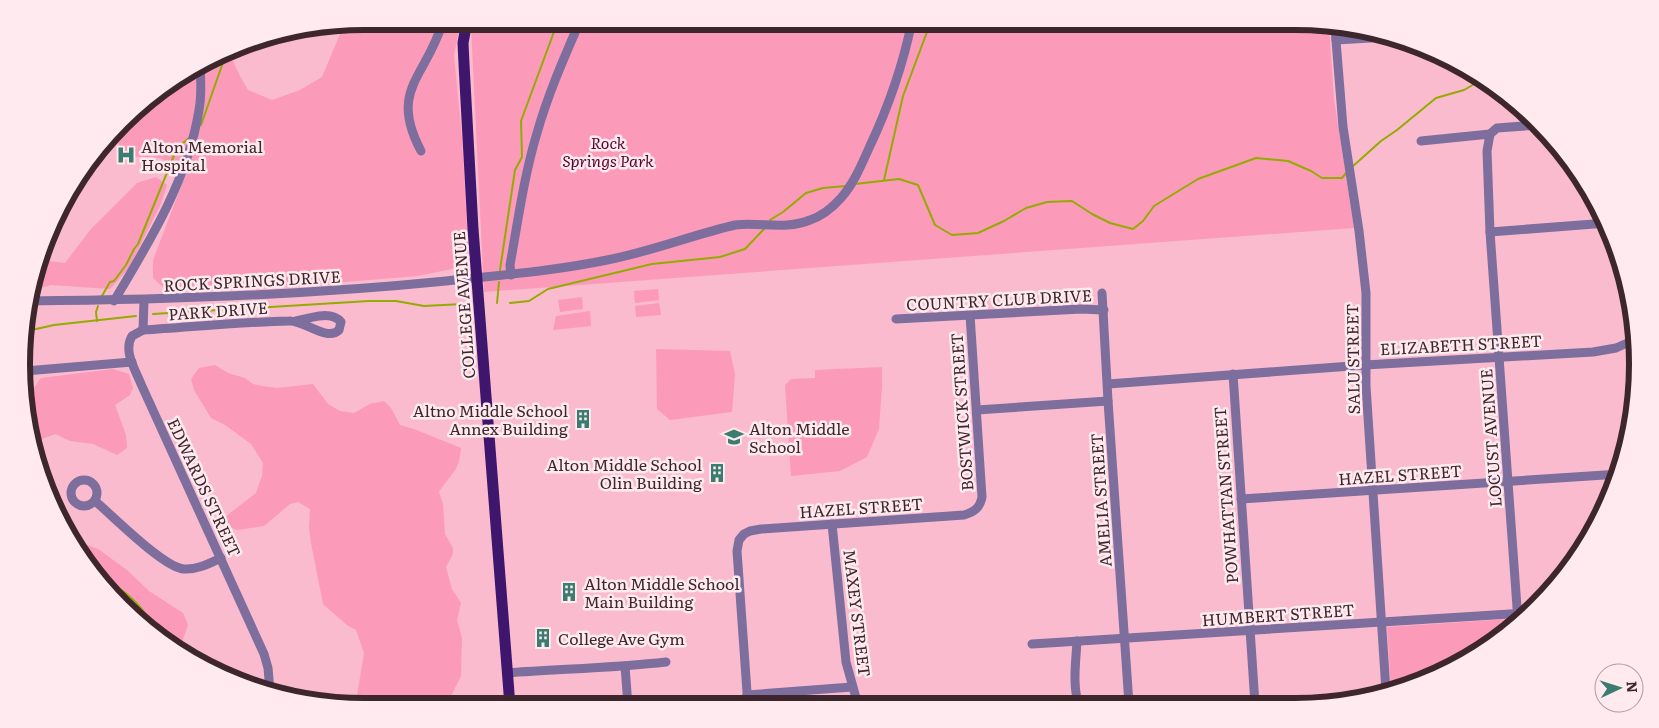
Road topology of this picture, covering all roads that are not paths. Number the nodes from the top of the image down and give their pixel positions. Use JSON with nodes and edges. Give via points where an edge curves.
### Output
{"nodes":[{"id":1,"x":440,"y":30,"type":"edge"},
{"id":2,"x":465,"y":30,"type":"edge"},
{"id":3,"x":576,"y":30,"type":"edge"},
{"id":4,"x":910,"y":30,"type":"edge"},
{"id":5,"x":1336,"y":33,"type":"edge"},
{"id":6,"x":1369,"y":38,"type":"edge"},
{"id":7,"x":1336,"y":40,"type":"junction"},
{"id":8,"x":200,"y":73,"type":"edge"},
{"id":9,"x":1529,"y":126,"type":"edge"},
{"id":10,"x":1490,"y":134,"type":"junction"},
{"id":11,"x":1421,"y":141,"type":"dead end"},
{"id":12,"x":421,"y":151,"type":"dead end"},
{"id":13,"x":1598,"y":224,"type":"edge"},
{"id":14,"x":1490,"y":232,"type":"junction"},
{"id":15,"x":511,"y":275,"type":"junction"},
{"id":16,"x":477,"y":277,"type":"junction"},
{"id":17,"x":1102,"y":293,"type":"dead end"},
{"id":18,"x":114,"y":300,"type":"junction"},
{"id":19,"x":144,"y":300,"type":"junction"},
{"id":20,"x":36,"y":301,"type":"edge"},
{"id":21,"x":1104,"y":310,"type":"junction"},
{"id":22,"x":970,"y":315,"type":"junction"},
{"id":23,"x":896,"y":319,"type":"dead end"},
{"id":24,"x":296,"y":321,"type":"dead end"},
{"id":25,"x":143,"y":330,"type":"junction"},
{"id":26,"x":1628,"y":343,"type":"edge"},
{"id":27,"x":1499,"y":357,"type":"junction"},
{"id":28,"x":132,"y":362,"type":"junction"},
{"id":29,"x":1366,"y":365,"type":"junction"},
{"id":30,"x":30,"y":371,"type":"edge"},
{"id":31,"x":1233,"y":374,"type":"junction"},
{"id":32,"x":1108,"y":384,"type":"junction"},
{"id":33,"x":1108,"y":400,"type":"junction"},
{"id":34,"x":977,"y":410,"type":"junction"},
{"id":35,"x":1610,"y":475,"type":"edge"},
{"id":36,"x":1508,"y":482,"type":"junction"},
{"id":37,"x":1372,"y":490,"type":"junction"},
{"id":38,"x":1241,"y":499,"type":"junction"},
{"id":39,"x":95,"y":501,"type":"dead end"},
{"id":40,"x":978,"y":507,"type":"joint"},
{"id":41,"x":832,"y":524,"type":"junction"},
{"id":42,"x":221,"y":558,"type":"junction"},
{"id":43,"x":1520,"y":610,"type":"edge"},
{"id":44,"x":1513,"y":616,"type":"edge"},
{"id":45,"x":1382,"y":622,"type":"junction"},
{"id":46,"x":1250,"y":631,"type":"junction"},
{"id":47,"x":1124,"y":638,"type":"junction"},
{"id":48,"x":1076,"y":641,"type":"junction"},
{"id":49,"x":1032,"y":644,"type":"dead end"},
{"id":50,"x":666,"y":662,"type":"dead end"},
{"id":51,"x":625,"y":666,"type":"junction"},
{"id":52,"x":507,"y":674,"type":"junction"},
{"id":53,"x":269,"y":684,"type":"edge"},
{"id":54,"x":1386,"y":685,"type":"edge"},
{"id":55,"x":852,"y":687,"type":"junction"},
{"id":56,"x":747,"y":695,"type":"junction"},
{"id":57,"x":509,"y":698,"type":"edge"},
{"id":58,"x":627,"y":698,"type":"edge"},
{"id":59,"x":747,"y":698,"type":"edge"},
{"id":60,"x":856,"y":698,"type":"edge"},
{"id":61,"x":1077,"y":698,"type":"edge"},
{"id":62,"x":1128,"y":698,"type":"edge"},
{"id":63,"x":1255,"y":698,"type":"edge"}],
"edges":[{"from":1,"to":12,"type":"street","via":[[408,99],[410,128]]},
{"from":2,"to":16,"type":"main road","name":"COLLEGE AVENUE","via":[[463,43]]},
{"from":3,"to":15,"type":"street","via":[[537,133],[522,196]]},
{"from":4,"to":15,"type":"street","name":"ROCK SPRINGS DRIVE","via":[[889,100],[858,174],[841,198],[819,216],[788,226],[735,225],[608,260]]},
{"from":5,"to":7,"type":"street","name":"SALU STREET"},
{"from":6,"to":7,"type":"street"},
{"from":7,"to":29,"type":"street","name":"SALU STREET","via":[[1343,127],[1365,284]]},
{"from":8,"to":18,"type":"street","via":[[200,108],[191,149],[170,201]]},
{"from":9,"to":10,"type":"street","via":[[1497,128]]},
{"from":10,"to":11,"type":"street"},
{"from":10,"to":14,"type":"street","name":"LOCUST AVENUE","via":[[1487,151]]},
{"from":13,"to":14,"type":"street"},
{"from":14,"to":27,"type":"street","name":"LOCUST AVENUE"},
{"from":15,"to":16,"type":"street","name":"ROCK SPRINGS DRIVE"},
{"from":16,"to":19,"type":"street","name":"ROCK SPRINGS DRIVE","via":[[377,288]]},
{"from":16,"to":52,"type":"main road","name":"COLLEGE AVENUE"},
{"from":17,"to":21,"type":"street","name":"AMELIA STREET"},
{"from":18,"to":19,"type":"street","name":"ROCK SPRINGS DRIVE"},
{"from":18,"to":20,"type":"street","name":"ROCK SPRINGS DRIVE"},
{"from":19,"to":25,"type":"street"},
{"from":21,"to":22,"type":"street","name":"COUNTRY CLUB DRIVE"},
{"from":21,"to":32,"type":"street","name":"AMELIA STREET"},
{"from":22,"to":23,"type":"street","name":"COUNTRY CLUB DRIVE"},
{"from":22,"to":34,"type":"street","name":"BOSTWICK STREET"},
{"from":24,"to":25,"type":"street","name":"PARK DRIVE"},
{"from":25,"to":28,"type":"street","name":"EDWARDS STREET","via":[[134,333],[130,341]]},
{"from":26,"to":27,"type":"street","name":"ELIZABETH STREET","via":[[1606,350]]},
{"from":27,"to":29,"type":"street","name":"ELIZABETH STREET"},
{"from":27,"to":36,"type":"street","name":"LOCUST AVENUE"},
{"from":28,"to":30,"type":"street"},
{"from":28,"to":42,"type":"street","name":"EDWARDS STREET"},
{"from":29,"to":31,"type":"street","name":"ELIZABETH STREET"},
{"from":29,"to":37,"type":"street","name":"SALU STREET"},
{"from":31,"to":32,"type":"street","name":"ELIZABETH STREET"},
{"from":31,"to":38,"type":"street","name":"POWHATTAN STREET"},
{"from":32,"to":33,"type":"street","name":"AMELIA STREET"},
{"from":33,"to":34,"type":"street"},
{"from":33,"to":47,"type":"street","name":"AMELIA STREET"},
{"from":34,"to":40,"type":"street","name":"BOSTWICK STREET","via":[[982,498]]},
{"from":35,"to":36,"type":"street","name":"HAZEL STREET"},
{"from":36,"to":37,"type":"street","name":"HAZEL STREET"},
{"from":36,"to":43,"type":"street","name":"LOCUST AVENUE"},
{"from":37,"to":38,"type":"street","name":"HAZEL STREET"},
{"from":37,"to":45,"type":"street","name":"SALU STREET"},
{"from":38,"to":46,"type":"street","name":"POWHATTAN STREET"},
{"from":39,"to":42,"type":"street","via":[[154,553],[177,568],[191,569]]},
{"from":40,"to":41,"type":"street","name":"HAZEL STREET","via":[[964,515]]},
{"from":41,"to":55,"type":"street","name":"MAXEY STREET","via":[[843,639]]},
{"from":41,"to":56,"type":"street","name":"HAZEL STREET","via":[[750,530],[738,545]]},
{"from":42,"to":53,"type":"street","name":"EDWARDS STREET","via":[[264,654]]},
{"from":44,"to":45,"type":"street","name":"HUMBERT STREET"},
{"from":45,"to":46,"type":"street","name":"HUMBERT STREET"},
{"from":45,"to":54,"type":"street","name":"SALU STREET"},
{"from":46,"to":47,"type":"street","name":"HUMBERT STREET"},
{"from":46,"to":63,"type":"street","name":"POWHATTAN STREET"},
{"from":47,"to":48,"type":"street","name":"HUMBERT STREET"},
{"from":47,"to":62,"type":"street","name":"AMELIA STREET"},
{"from":48,"to":49,"type":"street","name":"HUMBERT STREET"},
{"from":48,"to":61,"type":"street"},
{"from":50,"to":51,"type":"street"},
{"from":51,"to":52,"type":"street"},
{"from":51,"to":58,"type":"street"},
{"from":52,"to":57,"type":"main road","name":"COLLEGE AVENUE"},
{"from":55,"to":56,"type":"street"},
{"from":55,"to":60,"type":"street","name":"MAXEY STREET"},
{"from":56,"to":59,"type":"street"}]}
